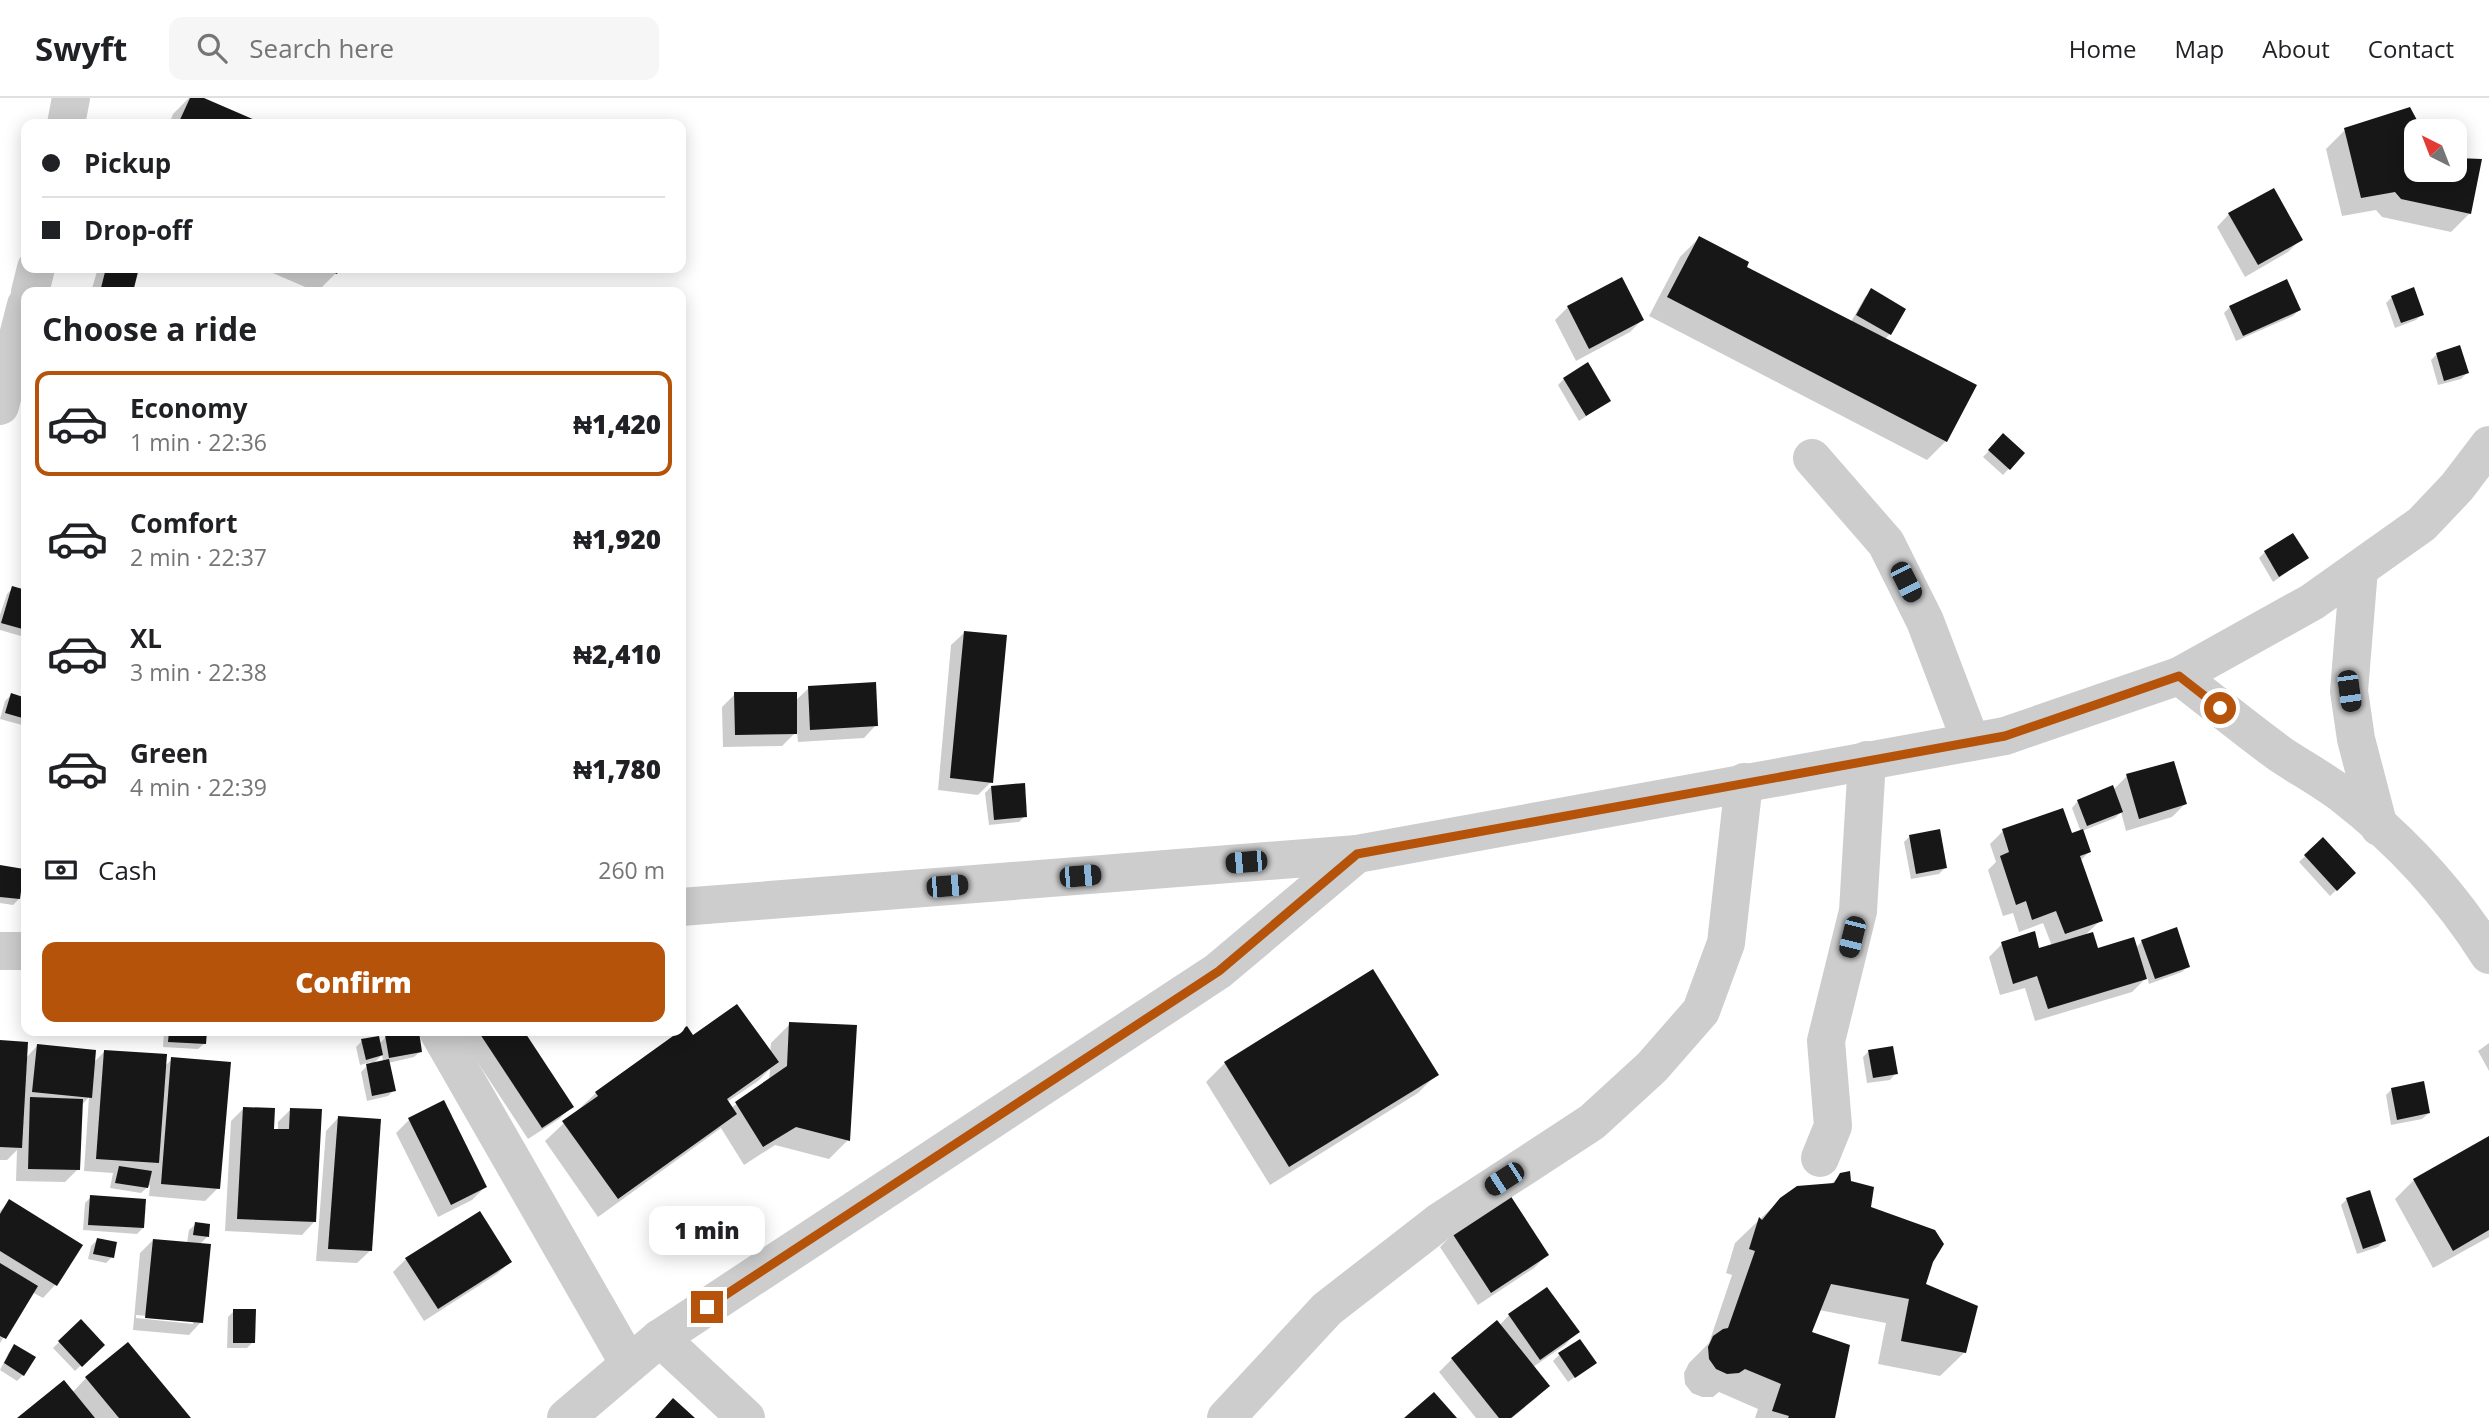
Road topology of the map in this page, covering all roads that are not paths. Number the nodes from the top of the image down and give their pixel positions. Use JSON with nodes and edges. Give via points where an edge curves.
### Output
{"nodes":[{"id":1,"x":71,"y":98,"type":"edge"},
{"id":2,"x":67,"y":119,"type":"edge"},
{"id":3,"x":21,"y":324,"type":"edge"},
{"id":4,"x":0,"y":406,"type":"edge"},
{"id":5,"x":2489,"y":445,"type":"edge"},
{"id":6,"x":1812,"y":458,"type":"dead end"},
{"id":7,"x":2359,"y":569,"type":"junction"},
{"id":8,"x":2179,"y":676,"type":"junction"},
{"id":9,"x":1971,"y":741,"type":"junction"},
{"id":10,"x":1867,"y":760,"type":"junction"},
{"id":11,"x":1744,"y":782,"type":"junction"},
{"id":12,"x":2379,"y":827,"type":"junction"},
{"id":13,"x":1357,"y":854,"type":"junction"},
{"id":14,"x":686,"y":907,"type":"edge"},
{"id":15,"x":0,"y":951,"type":"edge"},
{"id":16,"x":21,"y":951,"type":"edge"},
{"id":17,"x":2489,"y":956,"type":"edge"},
{"id":18,"x":441,"y":1036,"type":"edge"},
{"id":19,"x":1820,"y":1158,"type":"dead end"},
{"id":20,"x":660,"y":1338,"type":"junction"},
{"id":21,"x":629,"y":1364,"type":"junction"},
{"id":22,"x":566,"y":1418,"type":"edge"},
{"id":23,"x":746,"y":1418,"type":"edge"},
{"id":24,"x":1226,"y":1418,"type":"edge"}],
"edges":[{"from":1,"to":2,"type":"street"},
{"from":3,"to":4,"type":"street"},
{"from":5,"to":7,"type":"street","via":[[2422,524]]},
{"from":6,"to":9,"type":"street","via":[[1886,543],[1925,621]]},
{"from":7,"to":8,"type":"street","via":[[2312,602]]},
{"from":7,"to":12,"type":"street","via":[[2349,691],[2356,739]]},
{"from":8,"to":9,"type":"street","via":[[2005,736]]},
{"from":8,"to":12,"type":"street","via":[[2343,795]]},
{"from":9,"to":10,"type":"street"},
{"from":10,"to":11,"type":"street"},
{"from":10,"to":19,"type":"street","via":[[1858,911],[1826,1041],[1833,1126]]},
{"from":11,"to":13,"type":"street"},
{"from":11,"to":24,"type":"street","via":[[1726,943],[1701,1011],[1652,1067],[1591,1122],[1439,1222],[1327,1309]]},
{"from":12,"to":17,"type":"street","via":[[2416,860],[2465,918]]},
{"from":13,"to":14,"type":"street"},
{"from":13,"to":20,"type":"street","via":[[1219,971]]},
{"from":15,"to":16,"type":"street"},
{"from":18,"to":21,"type":"street"},
{"from":20,"to":21,"type":"street"},
{"from":20,"to":23,"type":"street"},
{"from":21,"to":22,"type":"street"}]}
